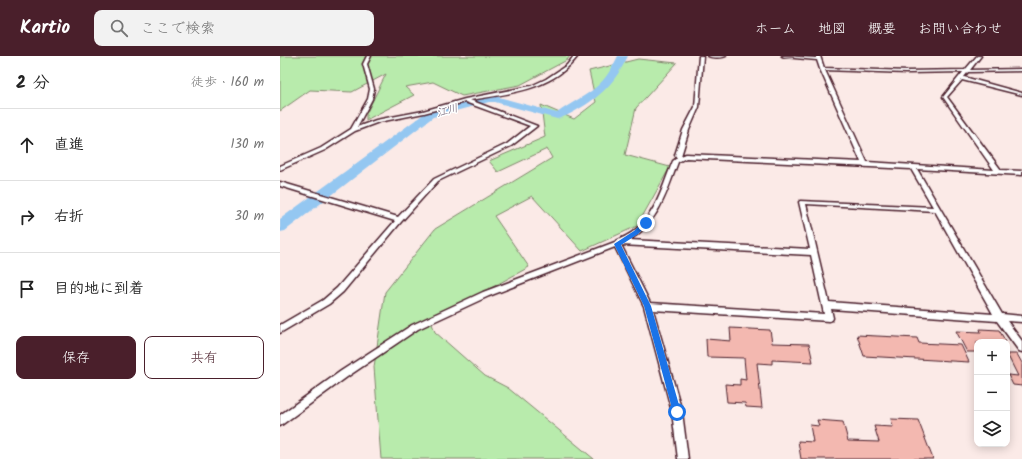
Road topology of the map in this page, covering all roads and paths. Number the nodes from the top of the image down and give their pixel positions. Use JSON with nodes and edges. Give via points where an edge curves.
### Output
{"nodes":[{"id":1,"x":368,"y":56,"type":"edge"},
{"id":2,"x":576,"y":56,"type":"edge"},
{"id":3,"x":701,"y":56,"type":"edge"},
{"id":4,"x":710,"y":56,"type":"edge"},
{"id":5,"x":724,"y":56,"type":"edge"},
{"id":6,"x":784,"y":56,"type":"edge"},
{"id":7,"x":979,"y":56,"type":"edge"},
{"id":8,"x":818,"y":57,"type":"edge"},
{"id":9,"x":822,"y":69,"type":"junction"},
{"id":10,"x":1022,"y":70,"type":"edge"},
{"id":11,"x":966,"y":71,"type":"junction"},
{"id":12,"x":961,"y":78,"type":"junction"},
{"id":13,"x":1022,"y":94,"type":"edge"},
{"id":14,"x":465,"y":100,"type":"junction"},
{"id":15,"x":352,"y":130,"type":"junction"},
{"id":16,"x":680,"y":158,"type":"junction"},
{"id":17,"x":865,"y":164,"type":"junction"},
{"id":18,"x":913,"y":167,"type":"junction"},
{"id":19,"x":280,"y":168,"type":"edge"},
{"id":20,"x":999,"y":172,"type":"junction"},
{"id":21,"x":1022,"y":173,"type":"edge"},
{"id":22,"x":280,"y":184,"type":"edge"},
{"id":23,"x":937,"y":209,"type":"junction"},
{"id":24,"x":399,"y":220,"type":"junction"},
{"id":25,"x":619,"y":243,"type":"junction"},
{"id":26,"x":813,"y":252,"type":"junction"},
{"id":27,"x":826,"y":305,"type":"junction"},
{"id":28,"x":648,"y":306,"type":"junction"},
{"id":29,"x":1000,"y":318,"type":"junction"},
{"id":30,"x":1022,"y":319,"type":"edge"},
{"id":31,"x":280,"y":329,"type":"edge"},
{"id":32,"x":1022,"y":348,"type":"edge"},
{"id":33,"x":280,"y":421,"type":"edge"},
{"id":34,"x":683,"y":459,"type":"edge"}],
"edges":[{"from":1,"to":15,"type":"street","via":[[365,64],[372,89],[370,99]]},
{"from":2,"to":14,"type":"street","via":[[555,76],[532,87]]},
{"from":3,"to":16,"type":"street","via":[[697,106],[686,130],[678,155]]},
{"from":4,"to":5,"type":"street"},
{"from":6,"to":8,"type":"street"},
{"from":7,"to":11,"type":"street"},
{"from":8,"to":9,"type":"street"},
{"from":9,"to":11,"type":"street"},
{"from":9,"to":17,"type":"street"},
{"from":10,"to":11,"type":"street"},
{"from":11,"to":12,"type":"street"},
{"from":12,"to":13,"type":"street"},
{"from":12,"to":20,"type":"street","via":[[945,97]]},
{"from":14,"to":15,"type":"street","via":[[424,112],[378,121]]},
{"from":14,"to":24,"type":"street","via":[[534,126],[509,145],[436,180]]},
{"from":15,"to":19,"type":"street","via":[[323,149]]},
{"from":16,"to":17,"type":"street","via":[[686,156]]},
{"from":16,"to":25,"type":"street","via":[[676,161],[657,207],[646,223],[636,233]]},
{"from":17,"to":18,"type":"street"},
{"from":18,"to":20,"type":"street"},
{"from":18,"to":23,"type":"street"},
{"from":20,"to":21,"type":"street"},
{"from":22,"to":24,"type":"street"},
{"from":23,"to":26,"type":"street","via":[[802,202]]},
{"from":23,"to":29,"type":"street"},
{"from":24,"to":31,"type":"street","via":[[340,290],[326,302]]},
{"from":25,"to":26,"type":"street"},
{"from":25,"to":28,"type":"street"},
{"from":25,"to":33,"type":"street","via":[[486,294],[414,327]]},
{"from":26,"to":27,"type":"street"},
{"from":27,"to":28,"type":"street","via":[[829,318]]},
{"from":27,"to":29,"type":"street"},
{"from":28,"to":34,"type":"street","via":[[677,412]]},
{"from":29,"to":30,"type":"street"},
{"from":29,"to":32,"type":"street"}]}
